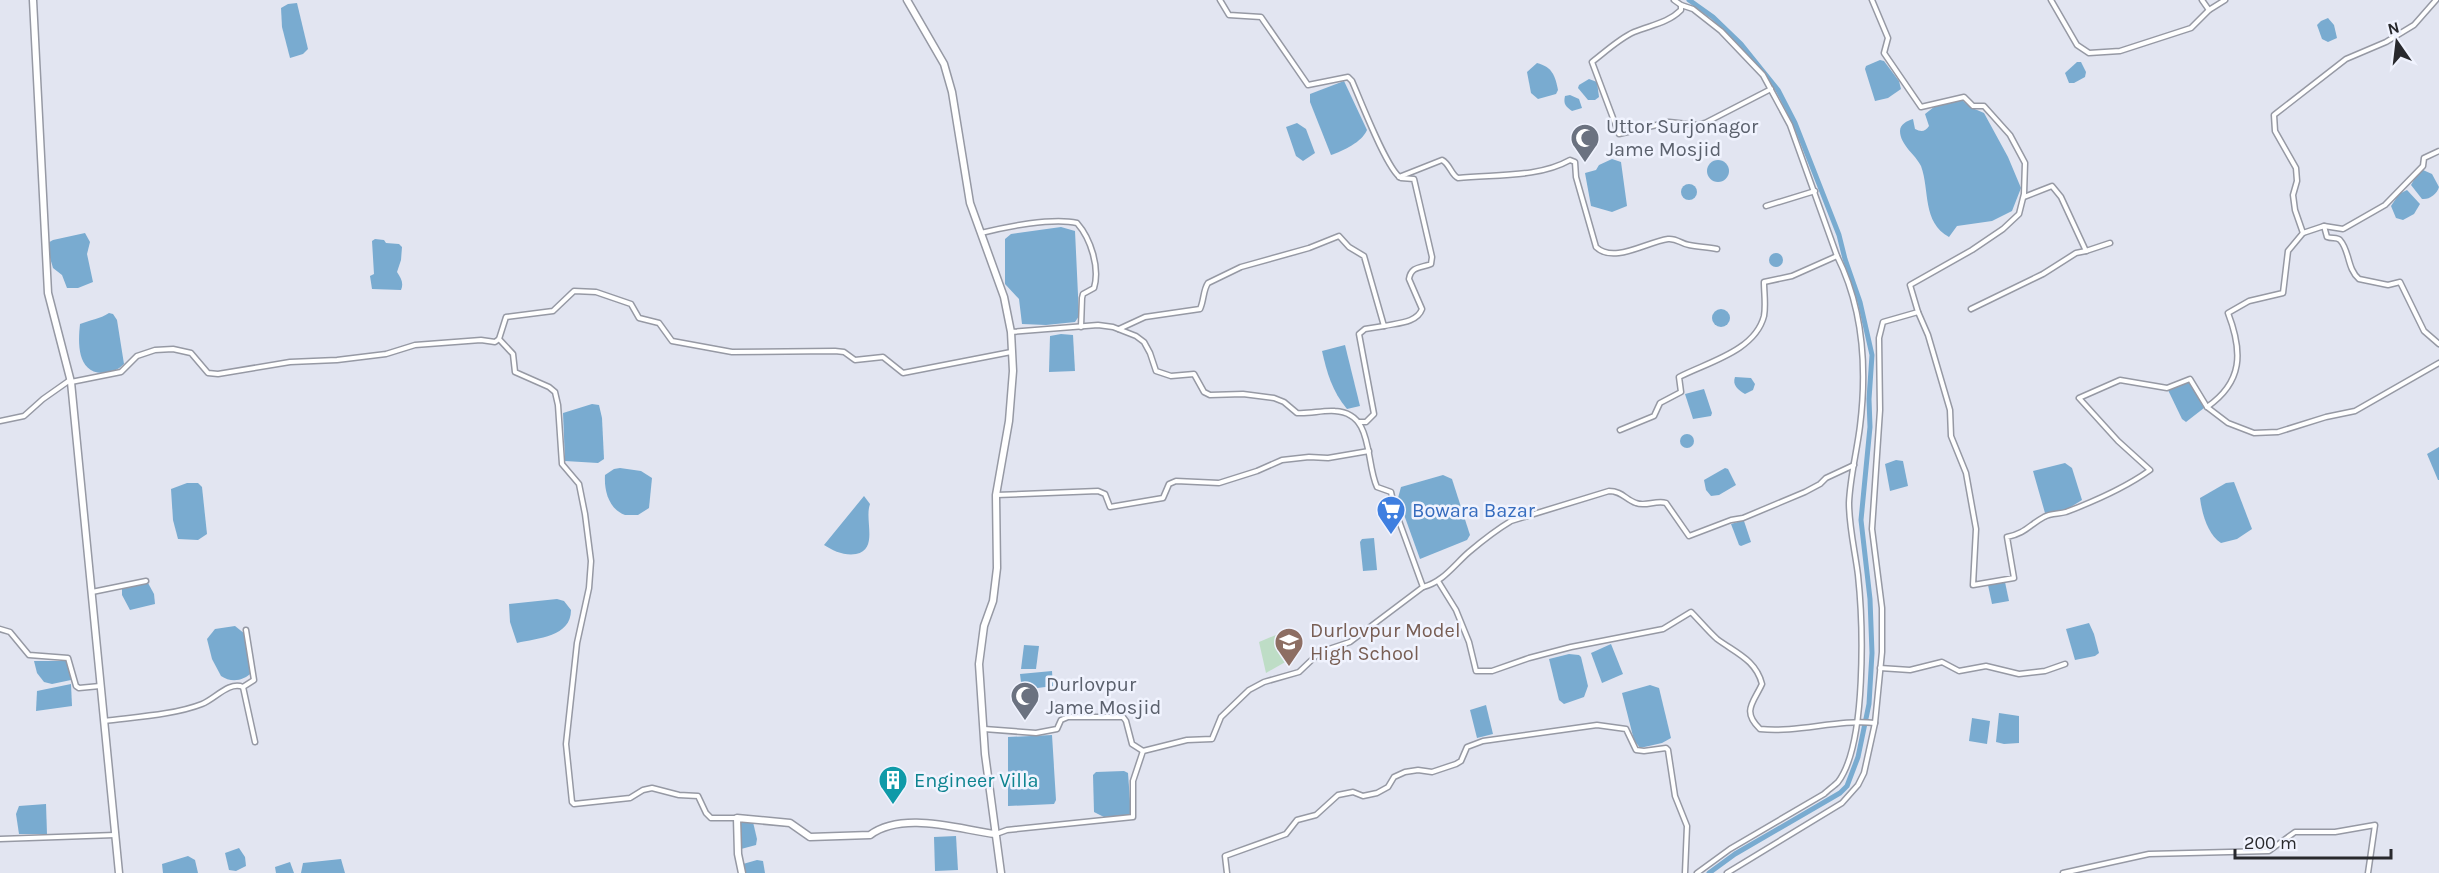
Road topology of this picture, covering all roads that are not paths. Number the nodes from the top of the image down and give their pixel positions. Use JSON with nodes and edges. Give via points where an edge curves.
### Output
{"nodes":[{"id":1,"x":33,"y":0,"type":"edge"},
{"id":2,"x":907,"y":0,"type":"edge"},
{"id":3,"x":1220,"y":0,"type":"edge"},
{"id":4,"x":1674,"y":0,"type":"edge"},
{"id":5,"x":1872,"y":0,"type":"edge"},
{"id":6,"x":2051,"y":0,"type":"edge"},
{"id":7,"x":2202,"y":0,"type":"edge"},
{"id":8,"x":2225,"y":0,"type":"edge"},
{"id":9,"x":2436,"y":0,"type":"edge"},
{"id":10,"x":1682,"y":5,"type":"junction"},
{"id":11,"x":2209,"y":10,"type":"junction"},
{"id":12,"x":1771,"y":90,"type":"junction"},
{"id":13,"x":2439,"y":151,"type":"edge"},
{"id":14,"x":1398,"y":177,"type":"junction"},
{"id":15,"x":1815,"y":190,"type":"junction"},
{"id":16,"x":2024,"y":197,"type":"junction"},
{"id":17,"x":1766,"y":206,"type":"dead end"},
{"id":18,"x":2324,"y":226,"type":"junction"},
{"id":19,"x":980,"y":233,"type":"junction"},
{"id":20,"x":2303,"y":233,"type":"junction"},
{"id":21,"x":2110,"y":243,"type":"dead end"},
{"id":22,"x":1718,"y":249,"type":"dead end"},
{"id":23,"x":2085,"y":250,"type":"junction"},
{"id":24,"x":1838,"y":256,"type":"junction"},
{"id":25,"x":1971,"y":309,"type":"dead end"},
{"id":26,"x":1918,"y":312,"type":"junction"},
{"id":27,"x":1384,"y":326,"type":"junction"},
{"id":28,"x":1081,"y":327,"type":"junction"},
{"id":29,"x":1119,"y":329,"type":"junction"},
{"id":30,"x":1011,"y":332,"type":"junction"},
{"id":31,"x":499,"y":339,"type":"junction"},
{"id":32,"x":2439,"y":344,"type":"edge"},
{"id":33,"x":1011,"y":352,"type":"junction"},
{"id":34,"x":2439,"y":363,"type":"edge"},
{"id":35,"x":71,"y":380,"type":"junction"},
{"id":36,"x":2207,"y":407,"type":"junction"},
{"id":37,"x":0,"y":421,"type":"edge"},
{"id":38,"x":1358,"y":422,"type":"junction"},
{"id":39,"x":1620,"y":430,"type":"dead end"},
{"id":40,"x":1369,"y":450,"type":"junction"},
{"id":41,"x":1854,"y":465,"type":"junction"},
{"id":42,"x":996,"y":495,"type":"junction"},
{"id":43,"x":146,"y":581,"type":"dead end"},
{"id":44,"x":1438,"y":581,"type":"junction"},
{"id":45,"x":1423,"y":587,"type":"junction"},
{"id":46,"x":92,"y":592,"type":"junction"},
{"id":47,"x":0,"y":629,"type":"edge"},
{"id":48,"x":246,"y":630,"type":"dead end"},
{"id":49,"x":2065,"y":664,"type":"dead end"},
{"id":50,"x":1880,"y":668,"type":"junction"},
{"id":51,"x":101,"y":686,"type":"junction"},
{"id":52,"x":243,"y":687,"type":"junction"},
{"id":53,"x":104,"y":721,"type":"junction"},
{"id":54,"x":1857,"y":721,"type":"junction"},
{"id":55,"x":1875,"y":723,"type":"junction"},
{"id":56,"x":984,"y":729,"type":"junction"},
{"id":57,"x":255,"y":742,"type":"dead end"},
{"id":58,"x":1143,"y":751,"type":"junction"},
{"id":59,"x":736,"y":818,"type":"junction"},
{"id":60,"x":995,"y":834,"type":"junction"},
{"id":61,"x":115,"y":835,"type":"junction"},
{"id":62,"x":0,"y":839,"type":"edge"},
{"id":63,"x":119,"y":873,"type":"edge"},
{"id":64,"x":742,"y":873,"type":"edge"},
{"id":65,"x":1001,"y":873,"type":"edge"},
{"id":66,"x":1227,"y":873,"type":"edge"},
{"id":67,"x":1685,"y":873,"type":"edge"},
{"id":68,"x":1697,"y":873,"type":"edge"},
{"id":69,"x":1727,"y":873,"type":"edge"},
{"id":70,"x":2063,"y":873,"type":"edge"},
{"id":71,"x":2368,"y":873,"type":"edge"}],
"edges":[{"from":1,"to":35,"type":"street","via":[[48,293]]},
{"from":2,"to":19,"type":"street","via":[[944,64],[970,203]]},
{"from":3,"to":14,"type":"street","via":[[1228,15],[1261,17],[1308,85],[1350,78]]},
{"from":4,"to":10,"type":"street"},
{"from":5,"to":16,"type":"street","via":[[1888,38],[1884,53],[1921,107],[1964,97],[1973,106],[1984,106],[2010,135],[2025,163]]},
{"from":6,"to":11,"type":"street","via":[[2078,45],[2089,53],[2120,51],[2191,28]]},
{"from":7,"to":11,"type":"street"},
{"from":8,"to":11,"type":"street"},
{"from":9,"to":20,"type":"street","via":[[2414,25],[2346,59],[2274,115],[2275,131],[2296,168],[2295,210]]},
{"from":10,"to":12,"type":"street","via":[[1721,31],[1763,75]]},
{"from":10,"to":12,"type":"street","via":[[1678,13],[1657,26],[1633,32],[1592,62],[1619,134],[1670,122],[1705,123]]},
{"from":12,"to":15,"type":"street","via":[[1790,125]]},
{"from":13,"to":18,"type":"street","via":[[2424,158],[2423,166],[2385,205],[2343,229]]},
{"from":14,"to":22,"type":"street","via":[[1442,160],[1458,178],[1537,173],[1570,160],[1575,162],[1596,247],[1602,253],[1612,254],[1668,239]]},
{"from":14,"to":27,"type":"street","via":[[1414,178],[1432,261],[1410,274],[1421,313],[1412,320]]},
{"from":15,"to":17,"type":"street"},
{"from":15,"to":24,"type":"street"},
{"from":16,"to":23,"type":"street","via":[[2052,186]]},
{"from":16,"to":26,"type":"street","via":[[2013,222],[1910,285]]},
{"from":18,"to":20,"type":"street"},
{"from":18,"to":32,"type":"street","via":[[2327,237],[2341,242],[2359,279],[2388,285],[2400,282],[2424,332]]},
{"from":19,"to":28,"type":"street","via":[[1024,225],[1077,223],[1086,236],[1097,272],[1094,288],[1083,294]]},
{"from":19,"to":30,"type":"street","via":[[1004,297]]},
{"from":20,"to":36,"type":"street","via":[[2288,251],[2283,293],[2249,302],[2228,313],[2238,347],[2235,375],[2222,397]]},
{"from":21,"to":23,"type":"street"},
{"from":23,"to":25,"type":"street"},
{"from":24,"to":39,"type":"street","via":[[1792,276],[1764,282],[1764,316],[1750,341],[1733,353],[1679,377],[1681,392],[1660,403],[1654,416]]},
{"from":24,"to":41,"type":"street","via":[[1847,276],[1862,344],[1860,425]]},
{"from":26,"to":36,"type":"street","via":[[1950,410],[1951,436],[1966,472],[1976,529],[1973,585],[2014,578],[2007,537],[2022,534],[2045,516],[2064,513],[2133,482],[2150,470],[2079,398],[2120,380],[2167,388],[2190,379]]},
{"from":26,"to":50,"type":"street","via":[[1884,322],[1879,338],[1880,410],[1872,529],[1882,608]]},
{"from":27,"to":29,"type":"street","via":[[1364,256],[1339,236],[1241,267],[1208,283],[1200,309],[1145,316]]},
{"from":27,"to":38,"type":"street","via":[[1365,328],[1359,334],[1374,414],[1365,422]]},
{"from":28,"to":29,"type":"street","via":[[1105,325]]},
{"from":28,"to":30,"type":"street"},
{"from":29,"to":38,"type":"street","via":[[1144,342],[1156,371],[1171,376],[1194,374],[1210,395],[1258,395],[1284,402],[1294,412],[1333,410]]},
{"from":30,"to":33,"type":"street"},
{"from":31,"to":33,"type":"street","via":[[506,317],[553,311],[572,292],[579,291],[628,302],[641,320],[659,323],[672,341],[723,351],[844,352],[855,360],[884,357],[903,373]]},
{"from":31,"to":35,"type":"street","via":[[415,345],[386,354],[290,362],[218,374],[207,373],[191,353],[156,350],[137,356],[121,372]]},
{"from":31,"to":59,"type":"street","via":[[513,354],[515,372],[555,392],[562,464],[579,484],[585,514],[591,561],[566,744],[572,802],[625,798],[652,788],[698,796],[711,818]]},
{"from":33,"to":42,"type":"street","via":[[1009,421]]},
{"from":34,"to":36,"type":"street","via":[[2355,411],[2278,432],[2254,433],[2228,423]]},
{"from":35,"to":37,"type":"street","via":[[24,416]]},
{"from":35,"to":46,"type":"street"},
{"from":38,"to":40,"type":"street"},
{"from":40,"to":42,"type":"street","via":[[1328,458],[1282,460],[1219,483],[1176,481],[1169,484],[1163,498],[1114,507],[1098,491]]},
{"from":40,"to":45,"type":"street","via":[[1375,483],[1391,492]]},
{"from":41,"to":44,"type":"street","via":[[1806,492],[1689,536],[1666,503],[1634,503],[1616,491],[1609,491],[1511,521]]},
{"from":41,"to":54,"type":"street","via":[[1850,528],[1861,622]]},
{"from":42,"to":56,"type":"street","via":[[997,568],[979,664]]},
{"from":43,"to":46,"type":"street"},
{"from":44,"to":45,"type":"street"},
{"from":44,"to":54,"type":"street","via":[[1456,610],[1476,671],[1492,671],[1571,647],[1663,629],[1691,612],[1760,674],[1762,684],[1750,707],[1760,729]]},
{"from":45,"to":58,"type":"street","via":[[1350,642],[1313,656],[1299,672],[1249,690],[1221,717],[1212,739],[1177,742]]},
{"from":46,"to":51,"type":"street"},
{"from":47,"to":51,"type":"street","via":[[10,632],[29,655],[68,658],[79,688]]},
{"from":48,"to":52,"type":"street","via":[[254,680]]},
{"from":49,"to":50,"type":"street","via":[[2030,674],[1986,666],[1959,671],[1942,662],[1910,670]]},
{"from":50,"to":55,"type":"street"},
{"from":51,"to":53,"type":"street"},
{"from":52,"to":53,"type":"street","via":[[230,687],[200,705]]},
{"from":52,"to":57,"type":"street"},
{"from":53,"to":61,"type":"street"},
{"from":54,"to":55,"type":"street"},
{"from":54,"to":68,"type":"street","via":[[1838,782]]},
{"from":55,"to":69,"type":"street","via":[[1864,773],[1842,803]]},
{"from":56,"to":58,"type":"street","via":[[1044,732],[1057,729],[1061,720],[1068,717],[1123,717],[1132,744]]},
{"from":56,"to":60,"type":"street"},
{"from":58,"to":60,"type":"street","via":[[1133,781],[1134,815],[1130,818]]},
{"from":59,"to":60,"type":"street","via":[[790,823],[810,837],[863,836],[895,825],[917,824]]},
{"from":59,"to":64,"type":"street"},
{"from":60,"to":65,"type":"street"},
{"from":61,"to":62,"type":"street"},
{"from":61,"to":63,"type":"street"},
{"from":66,"to":67,"type":"street","via":[[1225,856],[1286,834],[1297,820],[1316,815],[1338,795],[1377,793],[1405,772],[1445,769],[1461,761],[1467,747],[1483,741],[1597,725],[1626,729],[1636,750],[1668,750],[1675,796],[1687,826]]},
{"from":70,"to":71,"type":"street","via":[[2149,854],[2269,851],[2295,832],[2335,832],[2375,825]]}]}
